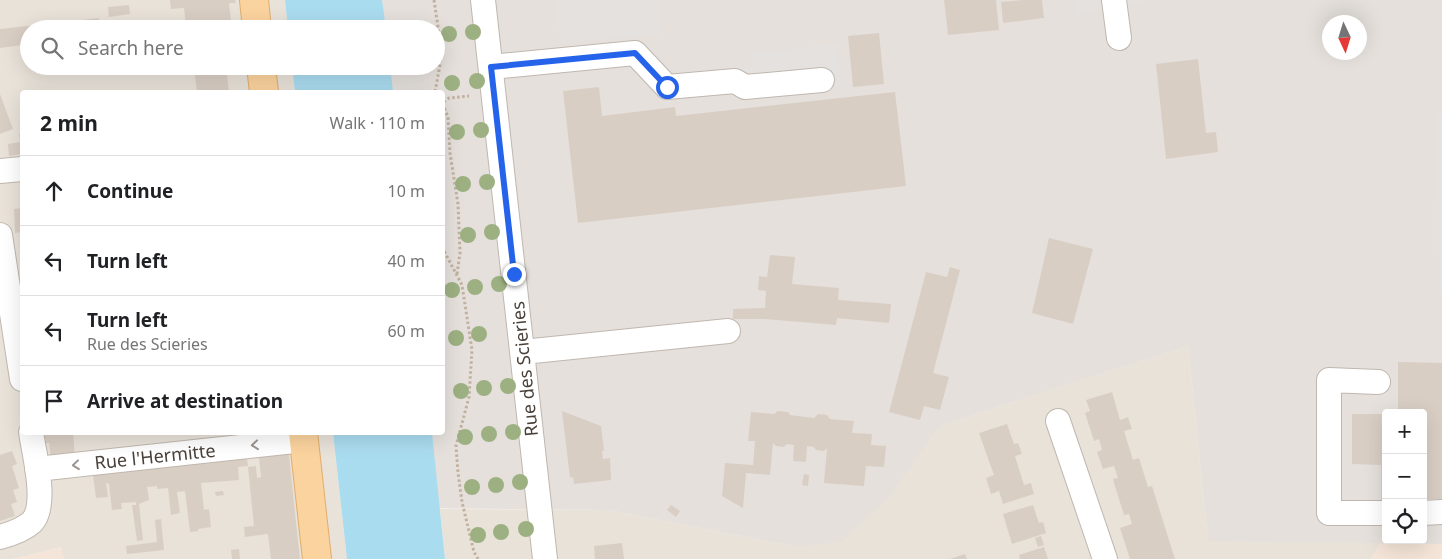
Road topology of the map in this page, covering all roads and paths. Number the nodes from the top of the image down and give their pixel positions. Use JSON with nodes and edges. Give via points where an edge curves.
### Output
{"nodes":[{"id":1,"x":254,"y":0,"type":"edge"},
{"id":2,"x":434,"y":0,"type":"edge"},
{"id":3,"x":483,"y":0,"type":"edge"},
{"id":4,"x":1114,"y":0,"type":"edge"},
{"id":5,"x":256,"y":20,"type":"edge"},
{"id":6,"x":437,"y":20,"type":"edge"},
{"id":7,"x":1119,"y":38,"type":"dead end"},
{"id":8,"x":491,"y":67,"type":"junction"},
{"id":9,"x":262,"y":75,"type":"edge"},
{"id":10,"x":438,"y":75,"type":"edge"},
{"id":11,"x":822,"y":80,"type":"dead end"},
{"id":12,"x":264,"y":90,"type":"edge"},
{"id":13,"x":435,"y":90,"type":"edge"},
{"id":14,"x":469,"y":96,"type":"dead end"},
{"id":15,"x":445,"y":101,"type":"edge"},
{"id":16,"x":445,"y":110,"type":"edge"},
{"id":17,"x":20,"y":169,"type":"edge"},
{"id":18,"x":0,"y":171,"type":"edge"},
{"id":19,"x":0,"y":234,"type":"edge"},
{"id":20,"x":445,"y":253,"type":"edge"},
{"id":21,"x":457,"y":275,"type":"junction"},
{"id":22,"x":728,"y":331,"type":"dead end"},
{"id":23,"x":523,"y":352,"type":"junction"},
{"id":24,"x":20,"y":366,"type":"edge"},
{"id":25,"x":1378,"y":382,"type":"dead end"},
{"id":26,"x":1058,"y":420,"type":"dead end"},
{"id":27,"x":31,"y":435,"type":"edge"},
{"id":28,"x":303,"y":436,"type":"edge"},
{"id":29,"x":37,"y":469,"type":"junction"},
{"id":30,"x":1427,"y":512,"type":"edge"},
{"id":31,"x":1442,"y":512,"type":"edge"},
{"id":32,"x":1382,"y":513,"type":"edge"},
{"id":33,"x":0,"y":537,"type":"edge"},
{"id":34,"x":317,"y":559,"type":"edge"},
{"id":35,"x":478,"y":559,"type":"edge"},
{"id":36,"x":546,"y":559,"type":"edge"},
{"id":37,"x":1105,"y":559,"type":"edge"}],
"edges":[{"from":1,"to":5,"type":"main road"},
{"from":2,"to":6,"type":"path"},
{"from":3,"to":8,"type":"street","name":"Rue des Scieries"},
{"from":4,"to":7,"type":"street"},
{"from":8,"to":11,"type":"street","via":[[635,53],[667,87],[735,81],[745,88]]},
{"from":8,"to":23,"type":"street","name":"Rue des Scieries"},
{"from":9,"to":12,"type":"main road"},
{"from":10,"to":13,"type":"path"},
{"from":14,"to":15,"type":"path"},
{"from":16,"to":21,"type":"path","via":[[458,204],[460,253]]},
{"from":17,"to":18,"type":"street"},
{"from":19,"to":24,"type":"street"},
{"from":20,"to":21,"type":"path"},
{"from":21,"to":35,"type":"path","via":[[466,303],[472,350],[470,397],[456,446],[467,527]]},
{"from":22,"to":23,"type":"street"},
{"from":23,"to":36,"type":"street","name":"Rue des Scieries"},
{"from":25,"to":32,"type":"street","via":[[1329,380],[1329,513]]},
{"from":26,"to":37,"type":"street"},
{"from":27,"to":29,"type":"street"},
{"from":28,"to":29,"type":"street","name":"Rue l'Hermitte","one_way":true},
{"from":28,"to":34,"type":"main road"},
{"from":29,"to":33,"type":"street","via":[[40,500],[36,517],[23,528]]},
{"from":30,"to":31,"type":"street"}]}
